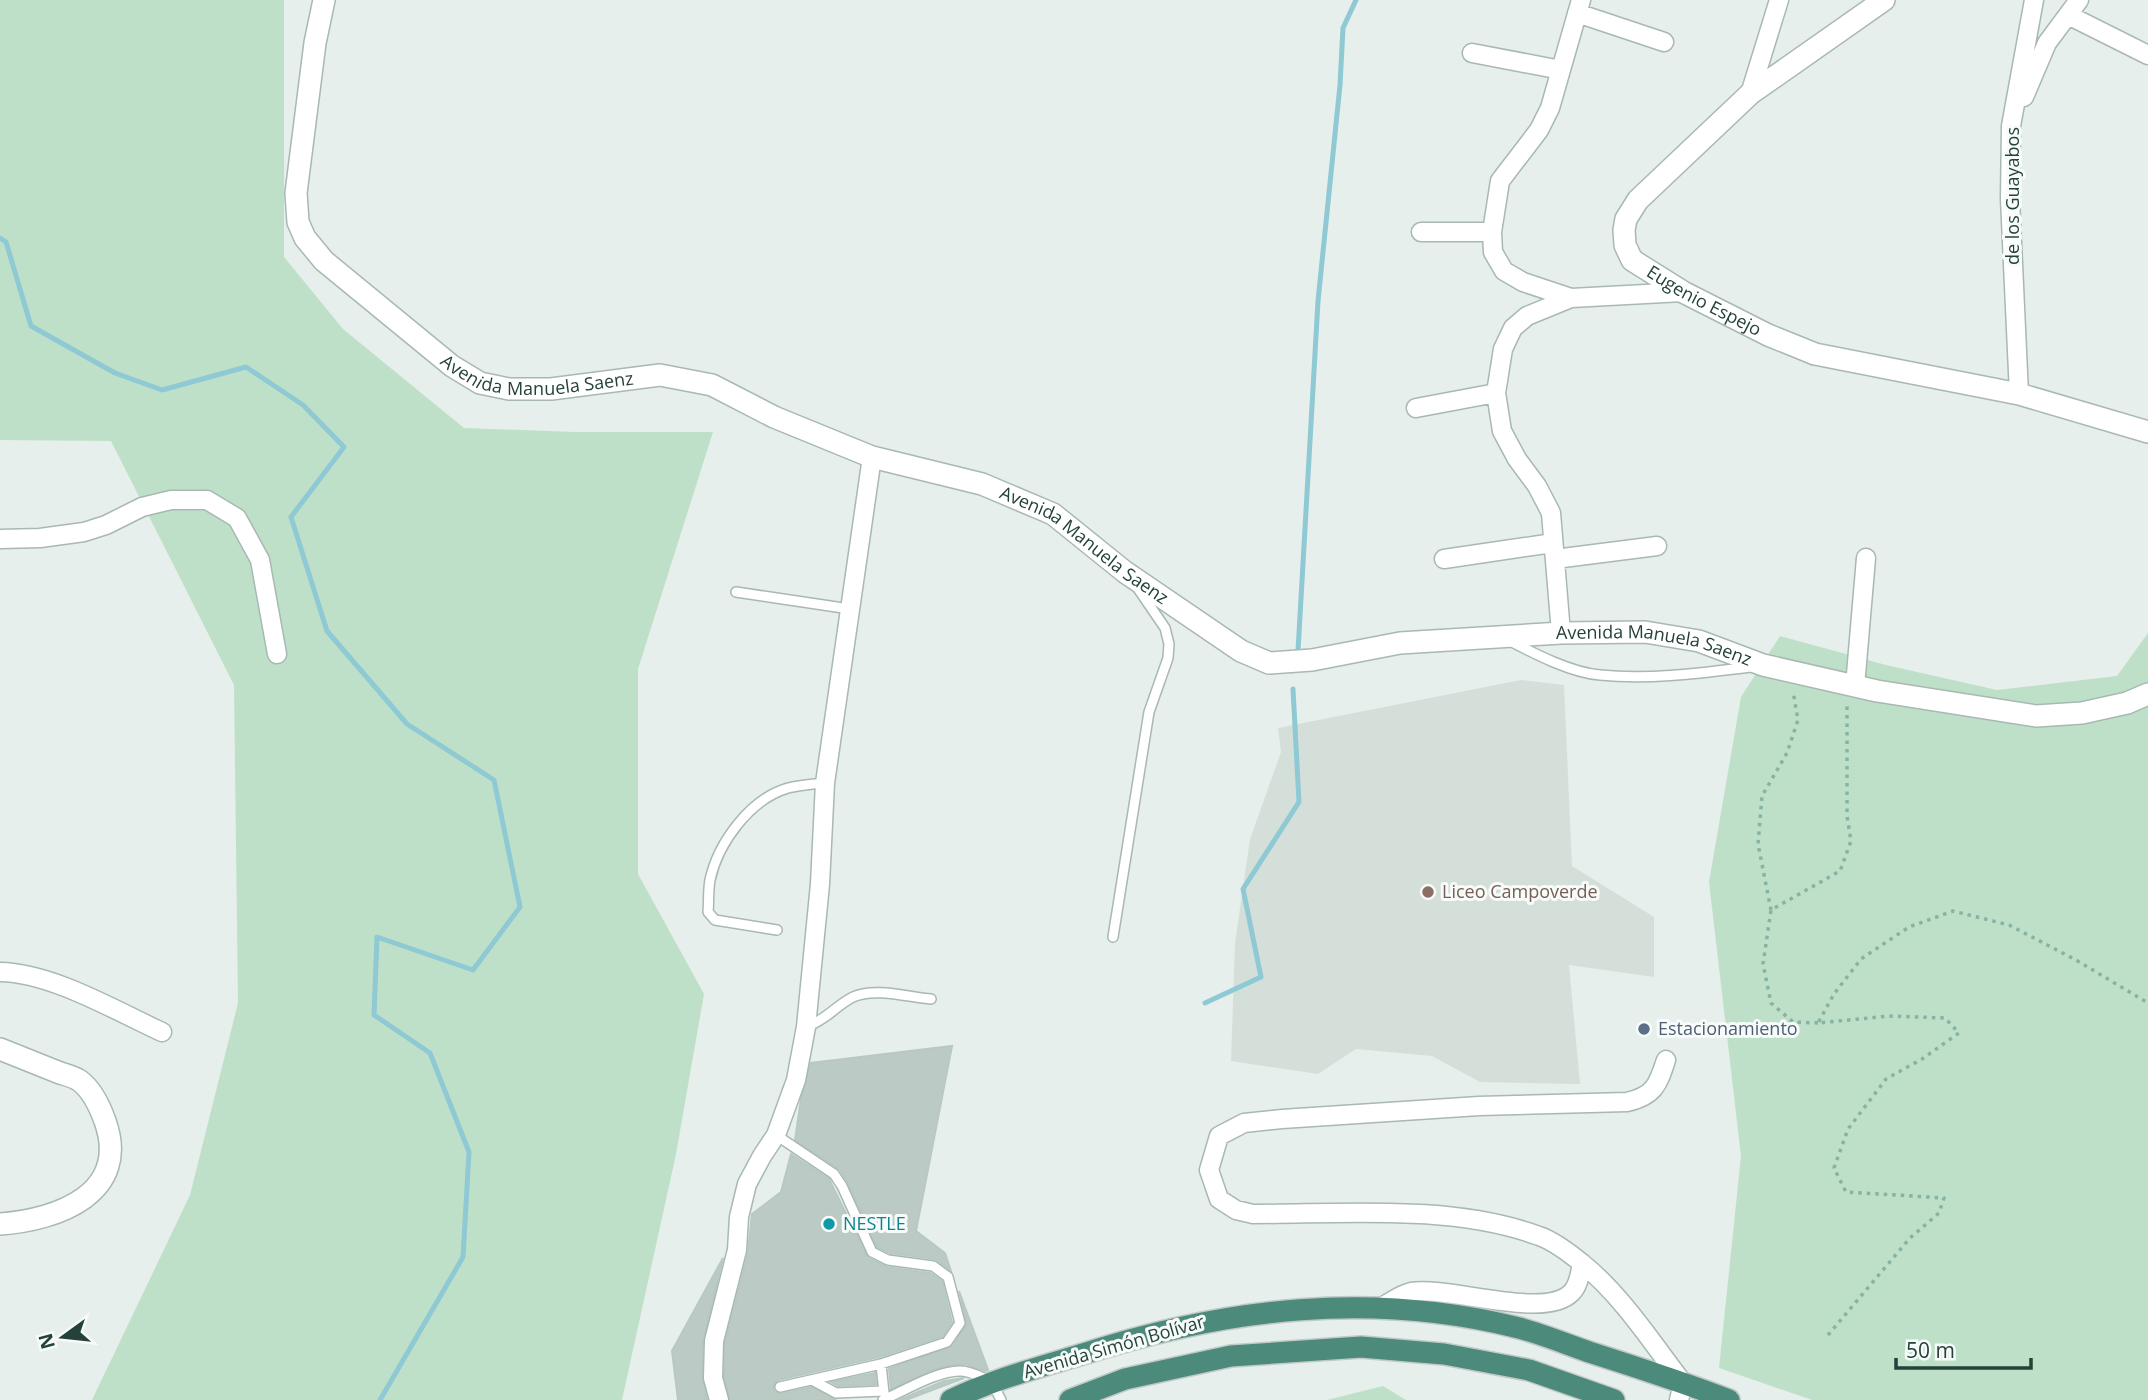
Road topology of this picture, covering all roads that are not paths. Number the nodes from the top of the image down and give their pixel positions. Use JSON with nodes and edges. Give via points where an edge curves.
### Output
{"nodes":[{"id":1,"x":324,"y":0,"type":"edge"},
{"id":2,"x":1779,"y":0,"type":"edge"},
{"id":3,"x":1884,"y":0,"type":"edge"},
{"id":4,"x":2034,"y":0,"type":"edge"},
{"id":5,"x":2079,"y":0,"type":"edge"},
{"id":6,"x":1579,"y":7,"type":"edge"},
{"id":7,"x":2068,"y":15,"type":"junction"},
{"id":8,"x":1664,"y":42,"type":"dead end"},
{"id":9,"x":1472,"y":53,"type":"dead end"},
{"id":10,"x":2148,"y":55,"type":"edge"},
{"id":11,"x":1561,"y":70,"type":"junction"},
{"id":12,"x":1750,"y":94,"type":"junction"},
{"id":13,"x":2011,"y":126,"type":"junction"},
{"id":14,"x":1421,"y":232,"type":"dead end"},
{"id":15,"x":1492,"y":232,"type":"junction"},
{"id":16,"x":1683,"y":292,"type":"junction"},
{"id":17,"x":1572,"y":298,"type":"junction"},
{"id":18,"x":1496,"y":393,"type":"junction"},
{"id":19,"x":2019,"y":394,"type":"junction"},
{"id":20,"x":1416,"y":408,"type":"dead end"},
{"id":21,"x":2148,"y":432,"type":"edge"},
{"id":22,"x":872,"y":457,"type":"junction"},
{"id":23,"x":0,"y":539,"type":"edge"},
{"id":24,"x":1657,"y":546,"type":"dead end"},
{"id":25,"x":1554,"y":551,"type":"junction"},
{"id":26,"x":1866,"y":558,"type":"dead end"},
{"id":27,"x":1444,"y":559,"type":"dead end"},
{"id":28,"x":1125,"y":572,"type":"junction"},
{"id":29,"x":736,"y":592,"type":"dead end"},
{"id":30,"x":850,"y":609,"type":"junction"},
{"id":31,"x":1561,"y":633,"type":"junction"},
{"id":32,"x":1502,"y":636,"type":"junction"},
{"id":33,"x":277,"y":654,"type":"dead end"},
{"id":34,"x":1763,"y":665,"type":"junction"},
{"id":35,"x":1851,"y":685,"type":"junction"},
{"id":36,"x":2148,"y":694,"type":"edge"},
{"id":37,"x":825,"y":783,"type":"junction"},
{"id":38,"x":777,"y":930,"type":"dead end"},
{"id":39,"x":1112,"y":937,"type":"dead end"},
{"id":40,"x":0,"y":972,"type":"edge"},
{"id":41,"x":931,"y":999,"type":"dead end"},
{"id":42,"x":806,"y":1027,"type":"junction"},
{"id":43,"x":162,"y":1032,"type":"dead end"},
{"id":44,"x":0,"y":1049,"type":"edge"},
{"id":45,"x":1666,"y":1060,"type":"dead end"},
{"id":46,"x":776,"y":1135,"type":"junction"},
{"id":47,"x":0,"y":1224,"type":"edge"},
{"id":48,"x":1582,"y":1263,"type":"junction"},
{"id":49,"x":1382,"y":1307,"type":"junction"},
{"id":50,"x":881,"y":1364,"type":"junction"},
{"id":51,"x":812,"y":1380,"type":"junction"},
{"id":52,"x":780,"y":1387,"type":"dead end"},
{"id":53,"x":996,"y":1391,"type":"edge"},
{"id":54,"x":1681,"y":1391,"type":"edge"},
{"id":55,"x":884,"y":1397,"type":"edge"},
{"id":56,"x":719,"y":1400,"type":"edge"},
{"id":57,"x":951,"y":1400,"type":"edge"},
{"id":58,"x":1070,"y":1400,"type":"edge"},
{"id":59,"x":1614,"y":1400,"type":"edge"},
{"id":60,"x":1729,"y":1400,"type":"edge"}],
"edges":[{"from":1,"to":22,"type":"street","name":"Avenida Manuela Saenz","via":[[296,193],[298,222],[324,261],[452,366],[480,383],[509,390],[551,389],[660,375],[712,385],[774,417]]},
{"from":2,"to":12,"type":"street"},
{"from":3,"to":12,"type":"street","name":"Eugenio Espejo"},
{"from":4,"to":13,"type":"street","name":"de los Guayabos"},
{"from":5,"to":7,"type":"street"},
{"from":6,"to":8,"type":"street"},
{"from":6,"to":11,"type":"street"},
{"from":7,"to":10,"type":"street"},
{"from":7,"to":13,"type":"street","via":[[2047,43]]},
{"from":9,"to":11,"type":"street"},
{"from":11,"to":15,"type":"street","via":[[1539,130],[1500,181]]},
{"from":12,"to":16,"type":"street","name":"Eugenio Espejo","via":[[1638,200],[1626,219],[1625,245],[1632,260]]},
{"from":13,"to":19,"type":"street","name":"de los Guayabos"},
{"from":14,"to":15,"type":"street"},
{"from":15,"to":17,"type":"street","via":[[1493,252],[1504,271]]},
{"from":16,"to":17,"type":"street"},
{"from":16,"to":19,"type":"street","name":"Eugenio Espejo","via":[[1815,354]]},
{"from":17,"to":18,"type":"street","via":[[1527,316],[1513,328],[1503,349]]},
{"from":18,"to":20,"type":"street"},
{"from":18,"to":25,"type":"street","via":[[1502,431],[1550,513]]},
{"from":19,"to":21,"type":"street","name":"Eugenio Espejo"},
{"from":22,"to":28,"type":"street","name":"Avenida Manuela Saenz","via":[[982,484],[1053,514]]},
{"from":22,"to":30,"type":"street"},
{"from":23,"to":33,"type":"street","via":[[84,532],[142,507],[172,500],[208,500],[237,518],[260,560]]},
{"from":24,"to":25,"type":"street"},
{"from":25,"to":27,"type":"street"},
{"from":25,"to":31,"type":"street"},
{"from":26,"to":35,"type":"street"},
{"from":28,"to":32,"type":"street","name":"Avenida Manuela Saenz","via":[[1241,650],[1269,663],[1312,660],[1400,643]]},
{"from":28,"to":39,"type":"lane","via":[[1164,628],[1169,644],[1149,712]]},
{"from":29,"to":30,"type":"lane"},
{"from":30,"to":37,"type":"street"},
{"from":31,"to":32,"type":"street","name":"Avenida Manuela Saenz"},
{"from":31,"to":34,"type":"street","name":"Avenida Manuela Saenz","via":[[1645,632],[1699,641]]},
{"from":32,"to":34,"type":"lane","via":[[1540,657],[1598,676],[1685,676]]},
{"from":34,"to":35,"type":"street","name":"Avenida Manuela Saenz"},
{"from":35,"to":36,"type":"street","name":"Avenida Manuela Saenz","via":[[2036,716],[2081,713]]},
{"from":37,"to":38,"type":"lane","via":[[786,788],[752,807],[721,850],[710,880],[708,912],[715,920]]},
{"from":37,"to":42,"type":"street"},
{"from":40,"to":43,"type":"street","via":[[43,978]]},
{"from":41,"to":42,"type":"lane","via":[[857,996],[823,1021]]},
{"from":42,"to":46,"type":"street","via":[[796,1080]]},
{"from":44,"to":47,"type":"street","via":[[79,1080],[99,1104],[110,1135],[106,1172],[93,1191],[51,1215]]},
{"from":45,"to":48,"type":"street","via":[[1653,1090],[1627,1102],[1308,1117],[1244,1123],[1219,1136],[1209,1170],[1220,1199],[1236,1210],[1491,1223],[1541,1237]]},
{"from":46,"to":50,"type":"lane","via":[[834,1174],[872,1252],[888,1260],[933,1266],[948,1277],[960,1323],[947,1342]]},
{"from":46,"to":56,"type":"street","via":[[747,1184],[739,1217],[737,1251],[714,1341],[713,1378]]},
{"from":48,"to":49,"type":"street","via":[[1577,1285],[1554,1303],[1532,1305],[1412,1292]]},
{"from":48,"to":54,"type":"street","via":[[1617,1299]]},
{"from":49,"to":53,"type":"highway","name":"Avenida Simón Bolívar","via":[[1287,1310],[1208,1320],[1117,1343]]},
{"from":49,"to":54,"type":"highway","name":"Avenida Simón Bolívar","via":[[1519,1328]]},
{"from":50,"to":51,"type":"lane"},
{"from":50,"to":55,"type":"lane"},
{"from":51,"to":52,"type":"lane"},
{"from":51,"to":55,"type":"lane","via":[[836,1393]]},
{"from":53,"to":55,"type":"lane","via":[[970,1372],[959,1371]]},
{"from":53,"to":57,"type":"highway","name":"Avenida Simón Bolívar"},
{"from":54,"to":60,"type":"highway","name":"Avenida Simón Bolívar"},
{"from":58,"to":59,"type":"highway","name":"Avenida Simón Bolívar","via":[[1125,1379],[1231,1356],[1361,1347],[1444,1354],[1529,1370]]}]}
